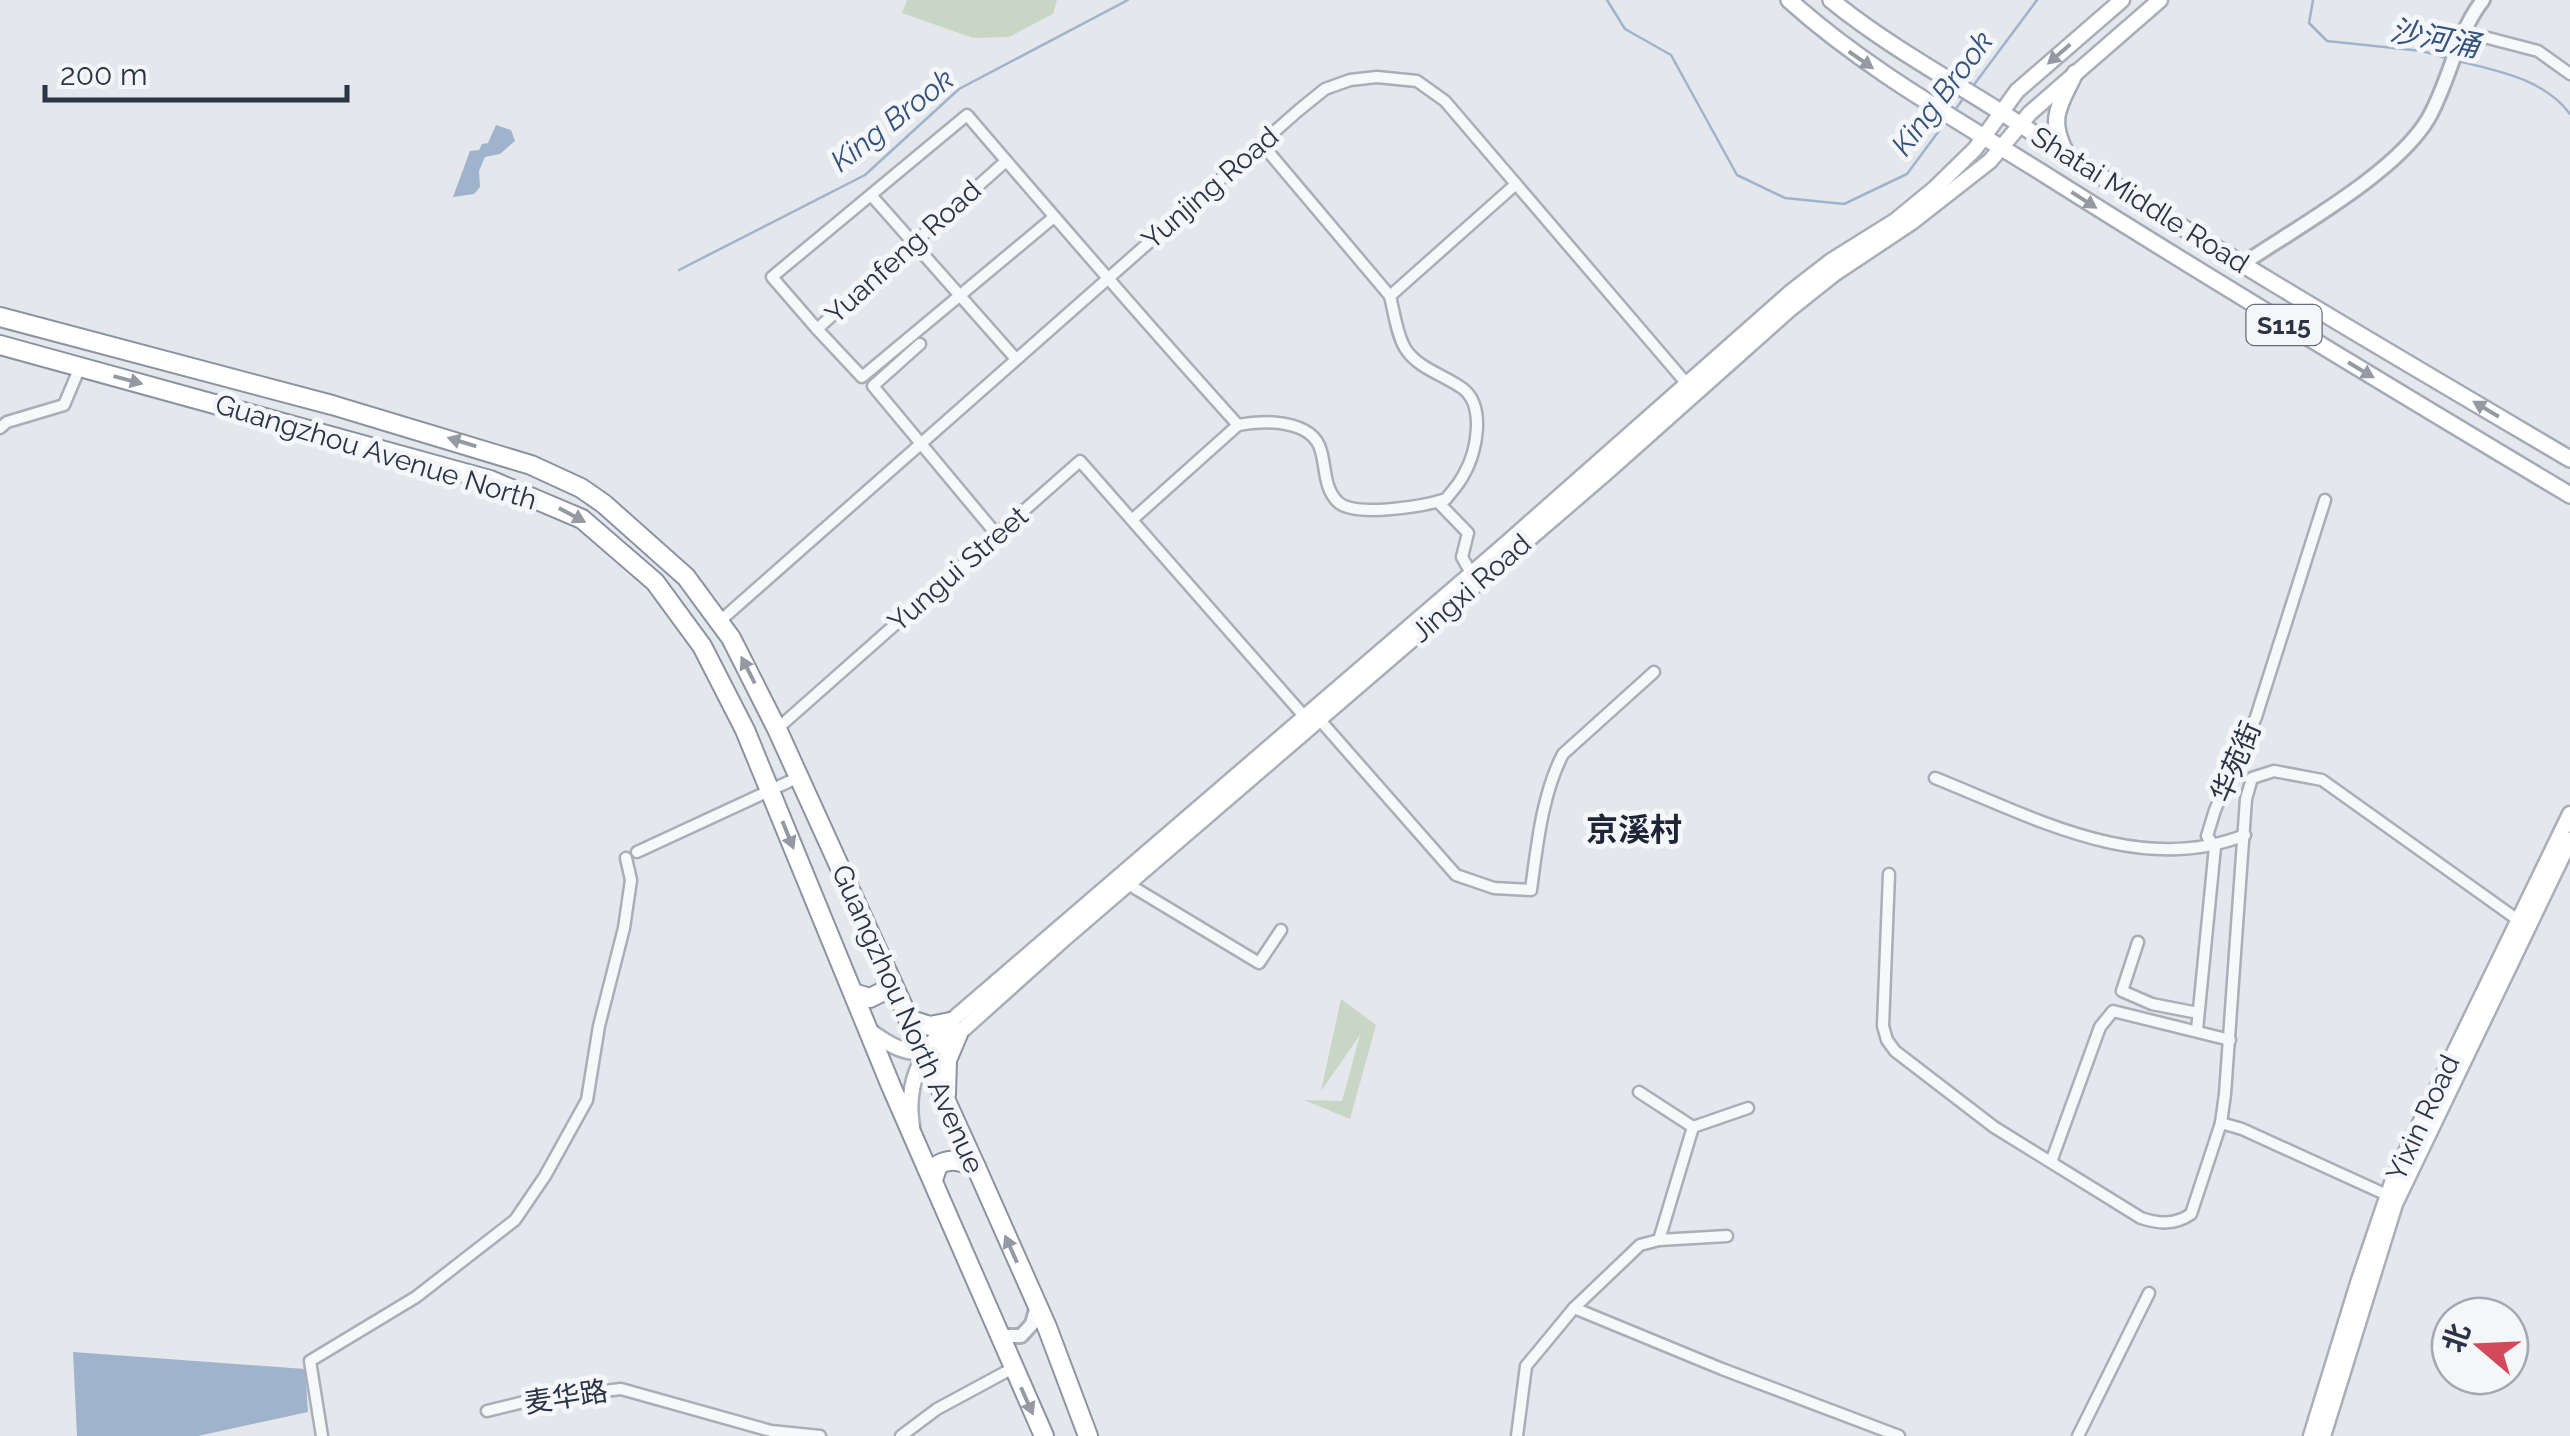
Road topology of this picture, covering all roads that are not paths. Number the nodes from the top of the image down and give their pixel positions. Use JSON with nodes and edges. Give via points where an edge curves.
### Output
{"nodes":[{"id":1,"x":1789,"y":0,"type":"edge"},
{"id":2,"x":1831,"y":0,"type":"edge"},
{"id":3,"x":2160,"y":0,"type":"edge"},
{"id":4,"x":2483,"y":0,"type":"edge"},
{"id":5,"x":2122,"y":1,"type":"edge"},
{"id":6,"x":2462,"y":37,"type":"junction"},
{"id":7,"x":2117,"y":38,"type":"junction"},
{"id":8,"x":2075,"y":72,"type":"junction"},
{"id":9,"x":2570,"y":74,"type":"edge"},
{"id":10,"x":2000,"y":112,"type":"junction"},
{"id":11,"x":2020,"y":124,"type":"junction"},
{"id":12,"x":1983,"y":138,"type":"junction"},
{"id":13,"x":1260,"y":144,"type":"junction"},
{"id":14,"x":2001,"y":148,"type":"junction"},
{"id":15,"x":2068,"y":157,"type":"junction"},
{"id":16,"x":1006,"y":161,"type":"junction"},
{"id":17,"x":1516,"y":184,"type":"junction"},
{"id":18,"x":870,"y":195,"type":"junction"},
{"id":19,"x":1054,"y":217,"type":"junction"},
{"id":20,"x":914,"y":243,"type":"junction"},
{"id":21,"x":2242,"y":265,"type":"junction"},
{"id":22,"x":1107,"y":279,"type":"junction"},
{"id":23,"x":959,"y":294,"type":"junction"},
{"id":24,"x":1390,"y":296,"type":"junction"},
{"id":25,"x":0,"y":317,"type":"edge"},
{"id":26,"x":817,"y":329,"type":"junction"},
{"id":27,"x":920,"y":344,"type":"dead end"},
{"id":28,"x":0,"y":345,"type":"edge"},
{"id":29,"x":1016,"y":359,"type":"junction"},
{"id":30,"x":80,"y":367,"type":"junction"},
{"id":31,"x":1687,"y":384,"type":"junction"},
{"id":32,"x":1238,"y":425,"type":"junction"},
{"id":33,"x":0,"y":428,"type":"edge"},
{"id":34,"x":921,"y":443,"type":"junction"},
{"id":35,"x":2570,"y":459,"type":"edge"},
{"id":36,"x":2534,"y":473,"type":"junction"},
{"id":37,"x":2570,"y":483,"type":"edge"},
{"id":38,"x":2570,"y":494,"type":"edge"},
{"id":39,"x":2325,"y":500,"type":"dead end"},
{"id":40,"x":1438,"y":502,"type":"junction"},
{"id":41,"x":1133,"y":520,"type":"junction"},
{"id":42,"x":997,"y":535,"type":"junction"},
{"id":43,"x":1471,"y":574,"type":"junction"},
{"id":44,"x":720,"y":621,"type":"junction"},
{"id":45,"x":1654,"y":672,"type":"dead end"},
{"id":46,"x":1312,"y":718,"type":"junction"},
{"id":47,"x":777,"y":729,"type":"junction"},
{"id":48,"x":799,"y":777,"type":"junction"},
{"id":49,"x":1935,"y":778,"type":"dead end"},
{"id":50,"x":771,"y":792,"type":"junction"},
{"id":51,"x":2570,"y":814,"type":"edge"},
{"id":52,"x":2244,"y":835,"type":"junction"},
{"id":53,"x":2570,"y":840,"type":"edge"},
{"id":54,"x":2215,"y":846,"type":"junction"},
{"id":55,"x":638,"y":852,"type":"dead end"},
{"id":56,"x":626,"y":858,"type":"dead end"},
{"id":57,"x":1889,"y":874,"type":"dead end"},
{"id":58,"x":1128,"y":884,"type":"junction"},
{"id":59,"x":2518,"y":920,"type":"junction"},
{"id":60,"x":1282,"y":930,"type":"dead end"},
{"id":61,"x":2138,"y":942,"type":"dead end"},
{"id":62,"x":890,"y":982,"type":"junction"},
{"id":63,"x":853,"y":993,"type":"junction"},
{"id":64,"x":2198,"y":1013,"type":"junction"},
{"id":65,"x":908,"y":1019,"type":"junction"},
{"id":66,"x":954,"y":1028,"type":"junction"},
{"id":67,"x":868,"y":1030,"type":"junction"},
{"id":68,"x":2196,"y":1030,"type":"junction"},
{"id":69,"x":2230,"y":1040,"type":"junction"},
{"id":70,"x":924,"y":1054,"type":"junction"},
{"id":71,"x":1639,"y":1092,"type":"dead end"},
{"id":72,"x":1748,"y":1108,"type":"dead end"},
{"id":73,"x":950,"y":1114,"type":"junction"},
{"id":74,"x":2220,"y":1123,"type":"junction"},
{"id":75,"x":1693,"y":1127,"type":"junction"},
{"id":76,"x":914,"y":1138,"type":"junction"},
{"id":77,"x":2051,"y":1162,"type":"junction"},
{"id":78,"x":976,"y":1167,"type":"junction"},
{"id":79,"x":933,"y":1180,"type":"junction"},
{"id":80,"x":2387,"y":1195,"type":"junction"},
{"id":81,"x":1726,"y":1236,"type":"dead end"},
{"id":82,"x":1659,"y":1240,"type":"junction"},
{"id":83,"x":2149,"y":1293,"type":"dead end"},
{"id":84,"x":1037,"y":1306,"type":"junction"},
{"id":85,"x":1574,"y":1308,"type":"junction"},
{"id":86,"x":994,"y":1328,"type":"junction"},
{"id":87,"x":1013,"y":1368,"type":"junction"},
{"id":88,"x":487,"y":1412,"type":"dead end"},
{"id":89,"x":1872,"y":1431,"type":"edge"},
{"id":90,"x":322,"y":1436,"type":"edge"},
{"id":91,"x":820,"y":1436,"type":"edge"},
{"id":92,"x":901,"y":1436,"type":"edge"},
{"id":93,"x":1044,"y":1436,"type":"edge"},
{"id":94,"x":1088,"y":1436,"type":"edge"},
{"id":95,"x":1516,"y":1436,"type":"edge"},
{"id":96,"x":1899,"y":1436,"type":"edge"},
{"id":97,"x":2078,"y":1436,"type":"edge"},
{"id":98,"x":2311,"y":1436,"type":"edge"},
{"id":99,"x":2324,"y":1436,"type":"edge"}],
"edges":[{"from":1,"to":12,"type":"main road","number":"S115","one_way":true,"via":[[1850,52]]},
{"from":2,"to":10,"type":"main road","number":"S115"},
{"from":3,"to":7,"type":"main road","name":"Jingxi Road"},
{"from":4,"to":6,"type":"street"},
{"from":5,"to":7,"type":"main road","via":[[2103,29]]},
{"from":5,"to":10,"type":"main road","name":"Jingxi Road","one_way":true},
{"from":6,"to":9,"type":"street","via":[[2538,51]]},
{"from":6,"to":21,"type":"street","via":[[2430,117],[2402,153]]},
{"from":7,"to":8,"type":"main road","name":"Jingxi Road"},
{"from":8,"to":11,"type":"main road","name":"Jingxi Road"},
{"from":8,"to":15,"type":"main road","via":[[2055,121]]},
{"from":10,"to":11,"type":"main road","number":"S115"},
{"from":10,"to":12,"type":"main road","name":"Jingxi Road"},
{"from":11,"to":14,"type":"main road","name":"Jingxi Road"},
{"from":11,"to":15,"type":"main road","name":"Shatai Middle Road","number":"S115"},
{"from":12,"to":14,"type":"main road","number":"S115"},
{"from":12,"to":31,"type":"main road","name":"Jingxi Road","via":[[1912,208],[1810,277]]},
{"from":13,"to":17,"type":"street","name":"Yunjing Road","via":[[1325,89],[1350,80],[1417,80],[1445,101]]},
{"from":13,"to":22,"type":"street","name":"Yunjing Road"},
{"from":13,"to":24,"type":"street"},
{"from":14,"to":36,"type":"main road","name":"Shatai Middle Road","number":"S115","one_way":true},
{"from":14,"to":46,"type":"main road","name":"Jingxi Road","via":[[1912,222],[1800,300]]},
{"from":15,"to":21,"type":"main road","name":"Shatai Middle Road","number":"S115"},
{"from":16,"to":18,"type":"street","name":"Yuanfeng Road","via":[[967,115]]},
{"from":16,"to":19,"type":"street"},
{"from":16,"to":20,"type":"street","name":"Yuanfeng Road"},
{"from":17,"to":24,"type":"street"},
{"from":17,"to":31,"type":"street","name":"Yunjing Road"},
{"from":18,"to":20,"type":"street"},
{"from":18,"to":26,"type":"street","name":"Yuanfeng Road","via":[[772,277]]},
{"from":19,"to":22,"type":"street"},
{"from":19,"to":23,"type":"street"},
{"from":20,"to":23,"type":"street"},
{"from":20,"to":26,"type":"street","name":"Yuanfeng Road"},
{"from":35,"to":21,"type":"main road","name":"Shatai Middle Road","number":"S115","one_way":true},
{"from":22,"to":29,"type":"street","name":"Yunjing Road"},
{"from":22,"to":32,"type":"street"},
{"from":23,"to":26,"type":"street","via":[[862,376]]},
{"from":23,"to":29,"type":"street"},
{"from":24,"to":40,"type":"street","via":[[1405,349],[1466,390],[1475,410],[1465,473]]},
{"from":44,"to":25,"type":"highway","name":"Guangzhou North Avenue","one_way":true,"via":[[686,577],[618,514],[532,465]]},
{"from":27,"to":34,"type":"street","via":[[873,386]]},
{"from":28,"to":30,"type":"highway","name":"Guangzhou Avenue North"},
{"from":29,"to":34,"type":"street","name":"Yunjing Road"},
{"from":30,"to":33,"type":"street","via":[[64,405]]},
{"from":30,"to":50,"type":"highway","name":"Guangzhou Avenue North","one_way":true,"via":[[490,480],[582,519],[638,564],[681,614],[724,684]]},
{"from":31,"to":43,"type":"main road","name":"Jingxi Road"},
{"from":32,"to":40,"type":"street","via":[[1290,424],[1307,432],[1320,446],[1329,490],[1355,510]]},
{"from":32,"to":41,"type":"street"},
{"from":34,"to":42,"type":"street"},
{"from":34,"to":44,"type":"street","name":"Yunjing Road"},
{"from":36,"to":37,"type":"main road"},
{"from":36,"to":38,"type":"main road","name":"Shatai Middle Road","number":"S115"},
{"from":39,"to":54,"type":"street","name":"华苑街","via":[[2256,717],[2215,810],[2207,836]]},
{"from":40,"to":43,"type":"street","via":[[1468,533],[1462,556]]},
{"from":41,"to":42,"type":"street","name":"Yungui Street","via":[[1080,461]]},
{"from":41,"to":46,"type":"street","name":"Yungui Street"},
{"from":42,"to":47,"type":"street","name":"Yungui Street"},
{"from":43,"to":46,"type":"main road","name":"Jingxi Road"},
{"from":47,"to":44,"type":"highway","name":"Guangzhou North Avenue","one_way":true},
{"from":45,"to":46,"type":"street","name":"Yungui Street","via":[[1563,754],[1530,890],[1494,888],[1456,875]]},
{"from":46,"to":58,"type":"main road","name":"Jingxi Road"},
{"from":46,"to":66,"type":"main road","name":"Jingxi Road"},
{"from":47,"to":48,"type":"highway","name":"Guangzhou North Avenue"},
{"from":48,"to":50,"type":"street"},
{"from":48,"to":62,"type":"highway","name":"Guangzhou North Avenue"},
{"from":49,"to":54,"type":"street","via":[[2088,839],[2129,848]]},
{"from":50,"to":55,"type":"street"},
{"from":50,"to":63,"type":"highway","name":"Guangzhou Avenue North","one_way":true},
{"from":51,"to":59,"type":"main road","name":"Yixin Road"},
{"from":52,"to":54,"type":"street"},
{"from":52,"to":59,"type":"street","via":[[2252,778],[2274,771],[2315,776]]},
{"from":52,"to":69,"type":"street"},
{"from":53,"to":99,"type":"main road","name":"Yixin Road","via":[[2400,1190]]},
{"from":54,"to":64,"type":"street","name":"华苑街"},
{"from":56,"to":90,"type":"street","via":[[631,880],[624,928],[587,1100],[515,1220],[416,1297],[310,1361]]},
{"from":57,"to":77,"type":"street","via":[[1886,1040],[1972,1112]]},
{"from":58,"to":60,"type":"street","via":[[1259,963]]},
{"from":58,"to":66,"type":"main road","name":"Jingxi Road"},
{"from":59,"to":80,"type":"main road","name":"Yixin Road"},
{"from":61,"to":64,"type":"street","via":[[2122,991]]},
{"from":62,"to":63,"type":"highway","via":[[870,998]]},
{"from":62,"to":65,"type":"highway","name":"Guangzhou North Avenue"},
{"from":63,"to":67,"type":"highway","name":"Guangzhou Avenue North"},
{"from":64,"to":68,"type":"street","name":"华苑街"},
{"from":65,"to":66,"type":"highway"},
{"from":65,"to":70,"type":"highway","name":"Guangzhou North Avenue"},
{"from":66,"to":70,"type":"main road","name":"Jingxi Road"},
{"from":66,"to":73,"type":"highway","via":[[945,1069]]},
{"from":67,"to":70,"type":"main road","via":[[892,1046]]},
{"from":67,"to":76,"type":"highway","name":"Guangzhou North Avenue"},
{"from":68,"to":69,"type":"street"},
{"from":68,"to":77,"type":"street","via":[[2113,1010],[2100,1028]]},
{"from":69,"to":74,"type":"street"},
{"from":70,"to":73,"type":"highway","name":"Guangzhou North Avenue"},
{"from":70,"to":76,"type":"main road","name":"Jingxi Road","via":[[910,1097]]},
{"from":71,"to":75,"type":"street"},
{"from":72,"to":75,"type":"street"},
{"from":73,"to":78,"type":"highway","name":"Guangzhou North Avenue"},
{"from":74,"to":77,"type":"street","via":[[2191,1214],[2180,1220],[2141,1218]]},
{"from":74,"to":80,"type":"street"},
{"from":75,"to":82,"type":"street"},
{"from":76,"to":79,"type":"highway","name":"Guangzhou North Avenue"},
{"from":78,"to":79,"type":"highway","via":[[944,1161]]},
{"from":84,"to":78,"type":"highway","name":"Guangzhou North Avenue","one_way":true},
{"from":79,"to":86,"type":"highway","name":"Guangzhou North Avenue"},
{"from":80,"to":98,"type":"main road","name":"Yixin Road"},
{"from":81,"to":82,"type":"street"},
{"from":82,"to":85,"type":"street","via":[[1640,1245]]},
{"from":83,"to":97,"type":"street"},
{"from":84,"to":86,"type":"street","via":[[1021,1336]]},
{"from":84,"to":94,"type":"highway","name":"Guangzhou North Avenue"},
{"from":85,"to":89,"type":"street"},
{"from":85,"to":95,"type":"street","via":[[1526,1366]]},
{"from":86,"to":87,"type":"highway","name":"Guangzhou North Avenue"},
{"from":87,"to":92,"type":"street"},
{"from":87,"to":93,"type":"highway","name":"Guangzhou North Avenue","one_way":true},
{"from":88,"to":91,"type":"street","name":"麦华路","via":[[622,1389],[771,1431]]},
{"from":89,"to":96,"type":"street"}]}
